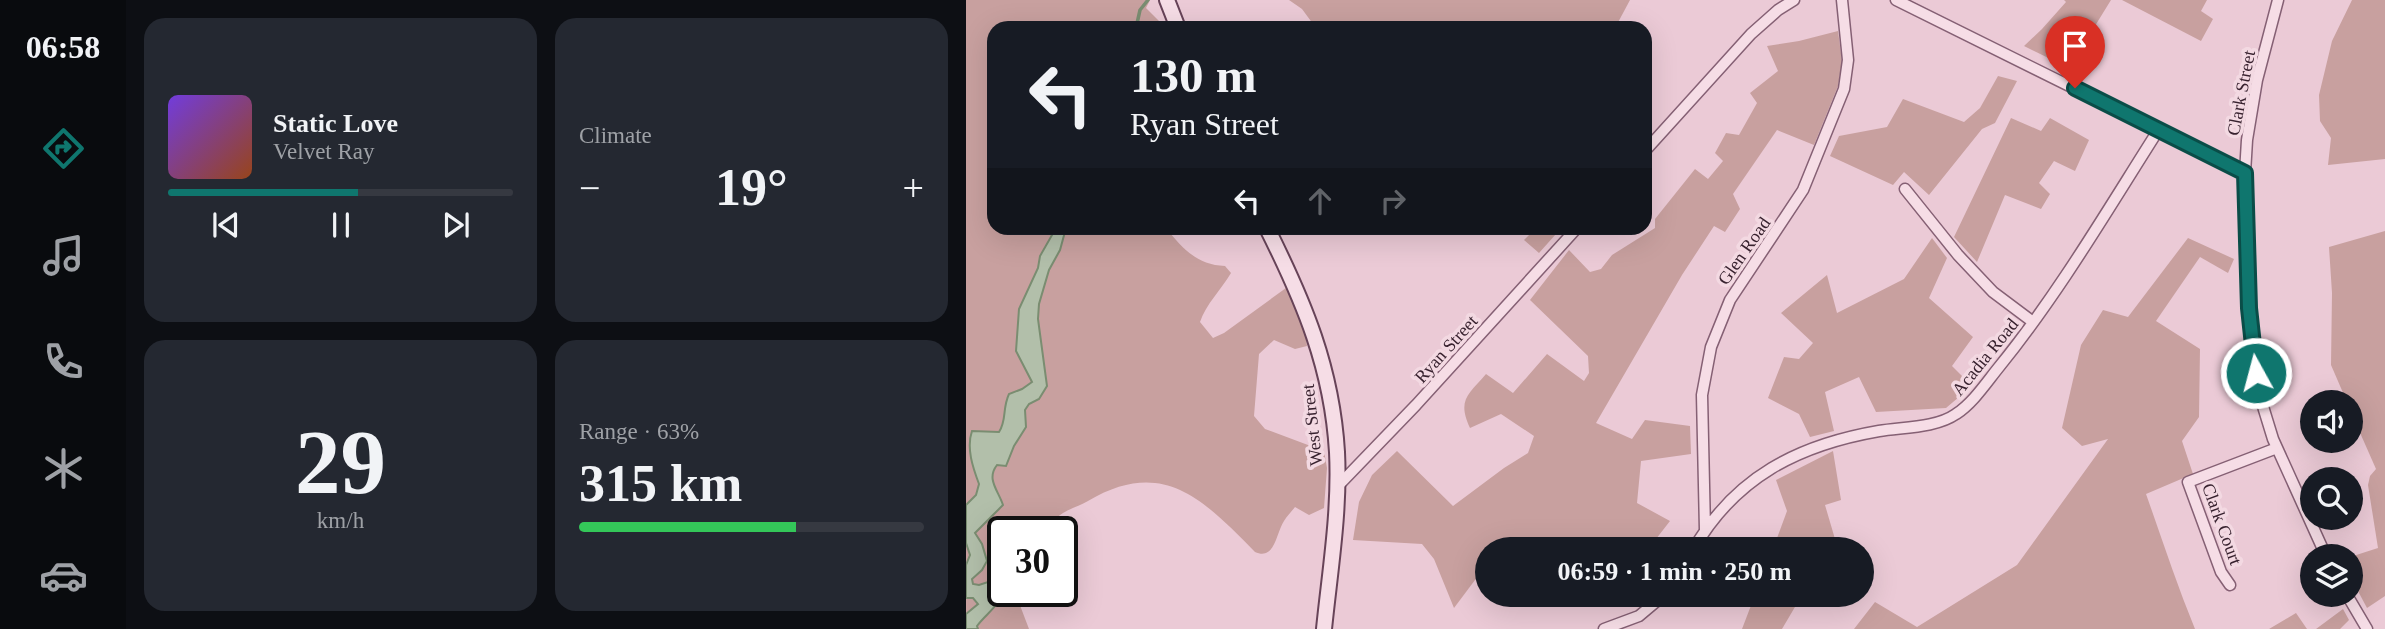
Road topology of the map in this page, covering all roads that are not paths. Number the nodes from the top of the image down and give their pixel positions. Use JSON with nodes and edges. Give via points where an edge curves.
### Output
{"nodes":[{"id":1,"x":1167,"y":0,"type":"edge"},
{"id":2,"x":1794,"y":0,"type":"edge"},
{"id":3,"x":1842,"y":0,"type":"edge"},
{"id":4,"x":1896,"y":0,"type":"edge"},
{"id":5,"x":2278,"y":0,"type":"edge"},
{"id":6,"x":1175,"y":21,"type":"edge"},
{"id":7,"x":2159,"y":129,"type":"junction"},
{"id":8,"x":1652,"y":143,"type":"edge"},
{"id":9,"x":2245,"y":173,"type":"junction"},
{"id":10,"x":1905,"y":189,"type":"dead end"},
{"id":11,"x":1270,"y":235,"type":"edge"},
{"id":12,"x":1571,"y":235,"type":"edge"},
{"id":13,"x":2033,"y":323,"type":"junction"},
{"id":14,"x":2277,"y":449,"type":"junction"},
{"id":15,"x":1336,"y":489,"type":"junction"},
{"id":16,"x":1705,"y":530,"type":"junction"},
{"id":17,"x":1701,"y":537,"type":"edge"},
{"id":18,"x":2321,"y":544,"type":"edge"},
{"id":19,"x":2230,"y":585,"type":"dead end"},
{"id":20,"x":1650,"y":607,"type":"edge"},
{"id":21,"x":2354,"y":607,"type":"edge"},
{"id":22,"x":1324,"y":629,"type":"edge"},
{"id":23,"x":1604,"y":629,"type":"edge"},
{"id":24,"x":2367,"y":629,"type":"edge"}],
"edges":[{"from":1,"to":6,"type":"main road"},
{"from":2,"to":8,"type":"street","via":[[1751,34]]},
{"from":3,"to":16,"type":"street","name":"Glen Road","via":[[1848,60],[1844,89],[1803,190],[1730,300],[1711,347],[1702,395]]},
{"from":4,"to":7,"type":"street"},
{"from":5,"to":9,"type":"street","name":"Clark Street","via":[[2253,99]]},
{"from":7,"to":9,"type":"street"},
{"from":7,"to":13,"type":"street","name":"Acadia Road"},
{"from":9,"to":14,"type":"street","name":"Clark Street","via":[[2252,345]]},
{"from":10,"to":13,"type":"street","via":[[1993,292]]},
{"from":11,"to":15,"type":"main road","name":"West Street","via":[[1306,309],[1325,371],[1337,455]]},
{"from":12,"to":15,"type":"street","name":"Ryan Street"},
{"from":13,"to":16,"type":"street","name":"Acadia Road","via":[[1957,414],[1847,438],[1785,461],[1746,485]]},
{"from":14,"to":18,"type":"street","name":"Clark Street"},
{"from":14,"to":19,"type":"street","name":"Clark Court","via":[[2188,482]]},
{"from":15,"to":22,"type":"main road","name":"West Street"},
{"from":16,"to":17,"type":"street","name":"Acadia Road"},
{"from":20,"to":23,"type":"street"},
{"from":21,"to":24,"type":"street"}]}
